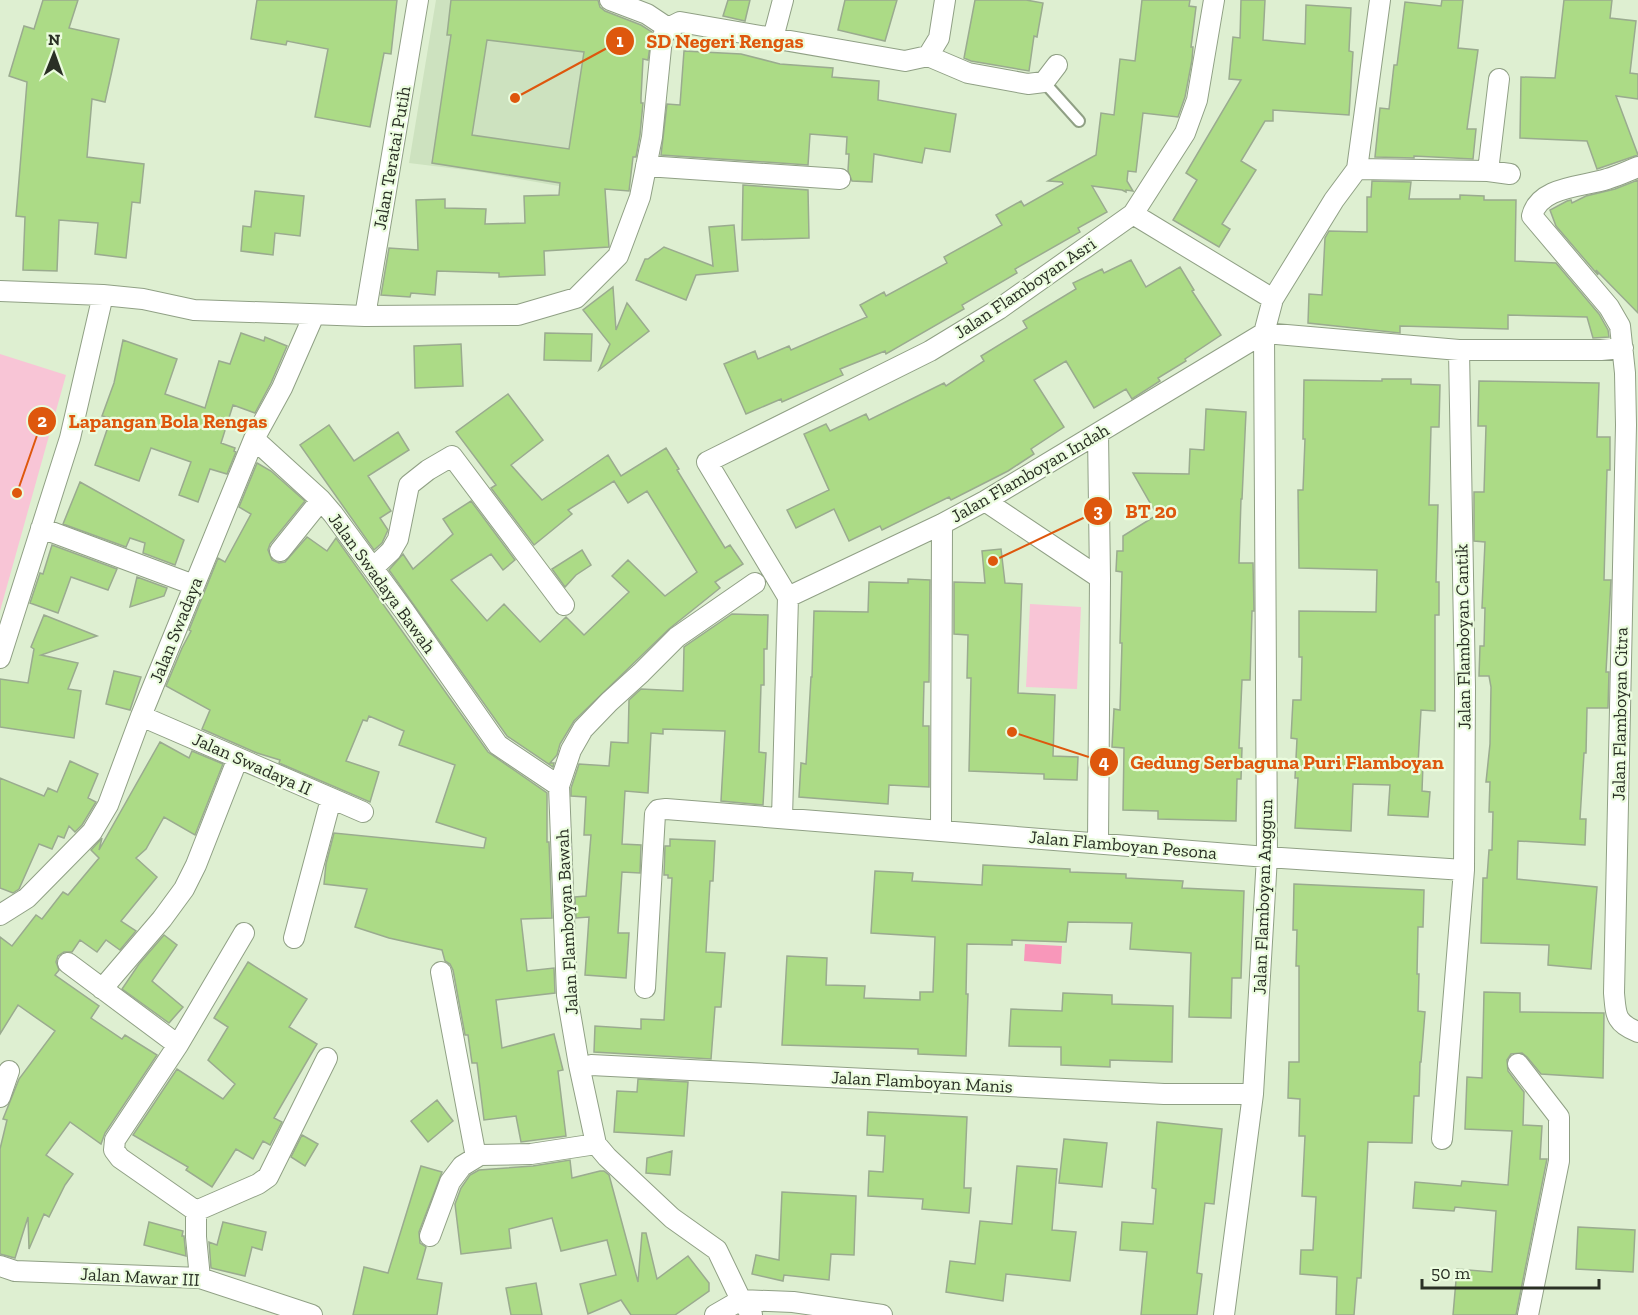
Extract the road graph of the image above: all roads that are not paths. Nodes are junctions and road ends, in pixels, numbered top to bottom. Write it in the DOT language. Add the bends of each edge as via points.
graph roads {
  1 [pos="418,0"];
  2 [pos="610,0"];
  3 [pos="783,0"];
  4 [pos="945,0"];
  5 [pos="1214,0"];
  6 [pos="1380,0"];
  7 [pos="668,28"];
  8 [pos="773,38"];
  9 [pos="928,56"];
  10 [pos="1057,65"];
  11 [pos="1499,79"];
  12 [pos="1044,82"];
  13 [pos="1079,121"];
  14 [pos="645,166"];
  15 [pos="1638,167"];
  16 [pos="1357,169"];
  17 [pos="1488,171"];
  18 [pos="1510,174"];
  19 [pos="840,179"];
  20 [pos="1132,214"];
  21 [pos="0,291"];
  22 [pos="103,295"];
  23 [pos="1273,299"];
  24 [pos="314,315"];
  25 [pos="365,316"];
  26 [pos="1264,333"];
  27 [pos="1623,348"];
  28 [pos="1459,350"];
  29 [pos="1632,425"];
  30 [pos="1098,433"];
  31 [pos="254,439"];
  32 [pos="321,500"];
  33 [pos="985,501"];
  34 [pos="942,525"];
  35 [pos="42,528"];
  36 [pos="280,551"];
  37 [pos="373,568"];
  38 [pos="1100,578"];
  39 [pos="755,583"];
  40 [pos="194,585"];
  41 [pos="788,597"];
  42 [pos="564,605"];
  43 [pos="0,658"];
  44 [pos="141,716"];
  45 [pos="238,758"];
  46 [pos="559,786"];
  47 [pos="331,799"];
  48 [pos="363,813"];
  49 [pos="782,818"];
  50 [pos="941,830"];
  51 [pos="1098,843"];
  52 [pos="1267,857"];
  53 [pos="1464,870"];
  54 [pos="0,915"];
  55 [pos="244,933"];
  56 [pos="294,938"];
  57 [pos="68,963"];
  58 [pos="441,972"];
  59 [pos="645,988"];
  60 [pos="102,989"];
  61 [pos="1638,1032"];
  62 [pos="178,1045"];
  63 [pos="327,1058"];
  64 [pos="1518,1064"];
  65 [pos="591,1065"];
  66 [pos="9,1071"];
  67 [pos="1253,1094"];
  68 [pos="0,1097"];
  69 [pos="1442,1139"];
  70 [pos="596,1144"];
  71 [pos="476,1157"];
  72 [pos="196,1211"];
  73 [pos="430,1236"];
  74 [pos="0,1266"];
  75 [pos="200,1278"];
  76 [pos="747,1308"];
  77 [pos="312,1315"];
  78 [pos="715,1315"];
  79 [pos="882,1315"];
  80 [pos="1224,1315"];
  81 [pos="1528,1315"];
  1 -- 25 [label="street, Jalan Teratai Putih"];
  2 -- 7 [label="street" via="647,14"];
  3 -- 8 [label="street"];
  4 -- 9 [label="street" via="939,38"];
  5 -- 20 [label="street, Jalan Flamboyan Asri" via="1197,100 1185,133"];
  6 -- 16 [label="street"];
  7 -- 8 [label="street" via="680,22"];
  7 -- 14 [label="street" via="662,38"];
  8 -- 9 [label="street" via="905,61"];
  9 -- 12 [label="street" via="968,74 1028,84"];
  10 -- 12 [label="street"];
  11 -- 17 [label="street"];
  12 -- 13 [label="lane"];
  14 -- 19 [label="street"];
  14 -- 25 [label="street" via="640,197 618,256 576,298 518,315"];
  15 -- 27 [label="street, Jalan Flamboyan Citra" via="1606,180 1549,194 1534,206 1532,216 1609,308 1620,326"];
  16 -- 17 [label="street"];
  16 -- 23 [label="street, Jalan Flamboyan Anggun"];
  17 -- 18 [label="street"];
  20 -- 23 [label="street"];
  20 -- 41 [label="street, Jalan Flamboyan Asri" via="999,309 930,351 707,462"];
  21 -- 22 [label="street"];
  22 -- 24 [label="street" via="194,310"];
  22 -- 35 [label="street" via="70,438"];
  23 -- 26 [label="street, Jalan Flamboyan Anggun"];
  24 -- 25 [label="street"];
  24 -- 31 [label="street, Jalan Swadaya"];
  26 -- 28 [label="street"];
  26 -- 30 [label="street, Jalan Flamboyan Indah"];
  26 -- 52 [label="street, Jalan Flamboyan Anggun"];
  27 -- 28 [label="street"];
  27 -- 29 [label="street, Jalan Flamboyan Citra"];
  28 -- 53 [label="street, Jalan Flamboyan Cantik"];
  29 -- 61 [label="street, Jalan Flamboyan Citra" via="1614,993 1618,1019"];
  30 -- 33 [label="street, Jalan Flamboyan Indah"];
  30 -- 38 [label="street"];
  31 -- 32 [label="street, Jalan Swadaya Bawah"];
  31 -- 40 [label="street, Jalan Swadaya"];
  32 -- 36 [label="street, Jalan Swadaya Bawah"];
  32 -- 37 [label="street, Jalan Swadaya Bawah"];
  33 -- 34 [label="street, Jalan Flamboyan Indah"];
  33 -- 38 [label="street"];
  34 -- 41 [label="street, Jalan Flamboyan Indah"];
  34 -- 50 [label="street"];
  35 -- 40 [label="street"];
  35 -- 43 [label="street"];
  37 -- 42 [label="street" via="398,539 409,485 452,456"];
  37 -- 46 [label="street, Jalan Swadaya Bawah" via="498,745"];
  38 -- 51 [label="street"];
  39 -- 46 [label="street, Jalan Flamboyan Bawah" via="676,637 609,702 583,729"];
  40 -- 44 [label="street, Jalan Swadaya"];
  41 -- 49 [label="street"];
  44 -- 45 [label="street, Jalan Swadaya II"];
  44 -- 54 [label="street, Jalan Swadaya" via="108,805 92,832 27,898"];
  45 -- 47 [label="street, Jalan Swadaya II"];
  45 -- 60 [label="street" via="184,889"];
  46 -- 70 [label="street, Jalan Flamboyan Bawah" via="567,994"];
  47 -- 48 [label="street, Jalan Swadaya II"];
  47 -- 56 [label="street"];
  49 -- 50 [label="street, Jalan Flamboyan Pesona"];
  49 -- 59 [label="street, Jalan Flamboyan Pesona" via="658,810"];
  50 -- 51 [label="street, Jalan Flamboyan Pesona"];
  51 -- 52 [label="street, Jalan Flamboyan Pesona"];
  52 -- 53 [label="street, Jalan Flamboyan Pesona"];
  52 -- 67 [label="street, Jalan Flamboyan Anggun"];
  53 -- 69 [label="street, Jalan Flamboyan Cantik"];
  55 -- 62 [label="street"];
  57 -- 60 [label="street"];
  58 -- 71 [label="street"];
  60 -- 62 [label="street"];
  62 -- 72 [label="street" via="115,1140 114,1150"];
  63 -- 72 [label="street" via="268,1177"];
  64 -- 81 [label="street" via="1559,1117 1559,1161"];
  65 -- 67 [label="street, Jalan Flamboyan Manis" via="1164,1094"];
  66 -- 68 [label="street"];
  67 -- 80 [label="street, Jalan Flamboyan Anggun"];
  70 -- 71 [label="street"];
  70 -- 76 [label="street" via="672,1218 717,1250"];
  71 -- 73 [label="street" via="462,1166 450,1182"];
  72 -- 75 [label="street"];
  74 -- 75 [label="street, Jalan Mawar III" via="15,1271"];
  75 -- 77 [label="street, Jalan Mawar III"];
  76 -- 78 [label="street"];
  76 -- 79 [label="street" via="793,1302"];
}
